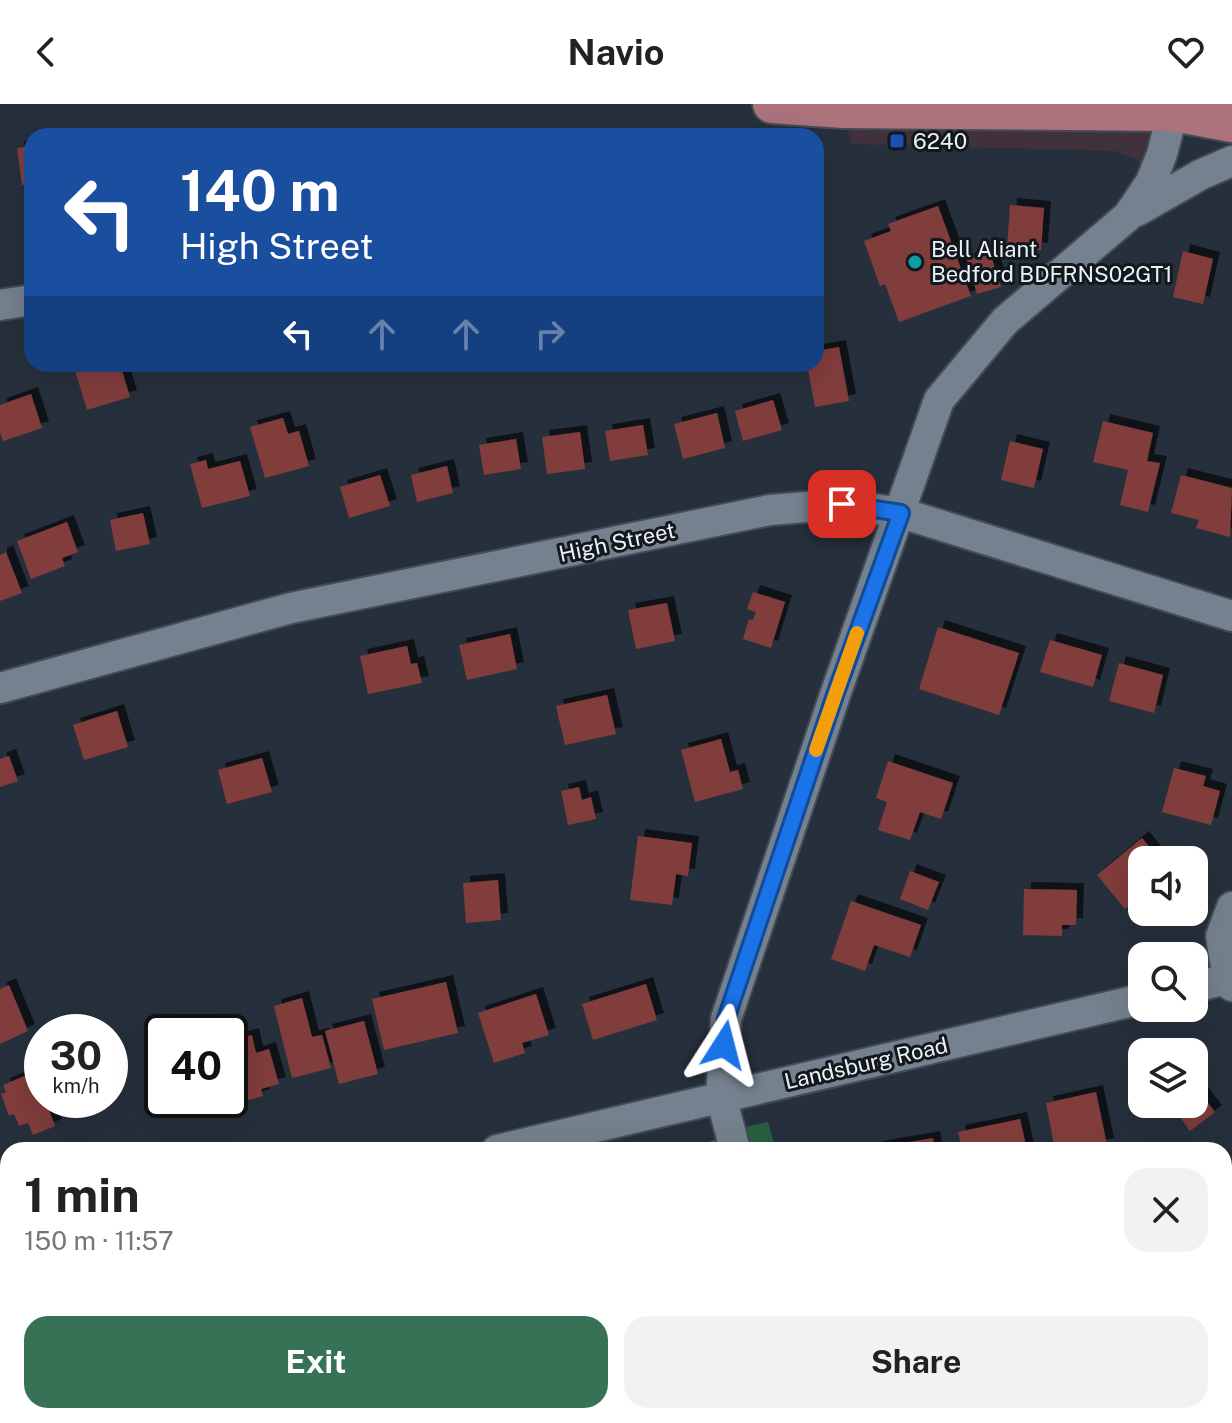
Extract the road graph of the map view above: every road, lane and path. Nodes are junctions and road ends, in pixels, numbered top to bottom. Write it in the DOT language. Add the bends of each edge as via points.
graph roads {
  1 [pos="772,104"];
  2 [pos="842,106"];
  3 [pos="923,107"];
  4 [pos="1174,108"];
  5 [pos="1232,123"];
  6 [pos="1232,161"];
  7 [pos="1128,216"];
  8 [pos="24,301"];
  9 [pos="0,305"];
  10 [pos="901,513"];
  11 [pos="1232,616"];
  12 [pos="0,688"];
  13 [pos="1232,907"];
  14 [pos="1230,982"];
  15 [pos="1208,985"];
  16 [pos="1128,1002"];
  17 [pos="721,1096"];
  18 [pos="530,1142"];
  19 [pos="733,1142"];
  1 -- 2 [label="main road"];
  2 -- 3 [label="main road"];
  3 -- 4 [label="main road"];
  4 -- 5 [label="main road"];
  4 -- 7 [label="street" via="1151,182"];
  6 -- 7 [label="street"];
  7 -- 10 [label="street" via="1005,321 939,400"];
  8 -- 9 [label="street"];
  10 -- 11 [label="street, High Street"];
  10 -- 12 [label="street, High Street" via="842,504 770,510 291,608"];
  10 -- 17 [label="street" via="726,1019"];
  13 -- 14 [label="street" via="1221,936"];
  14 -- 15 [label="street"];
  16 -- 17 [label="street, Landsburg Road"];
  17 -- 18 [label="street, Landsburg Road"];
  17 -- 19 [label="street"];
}
